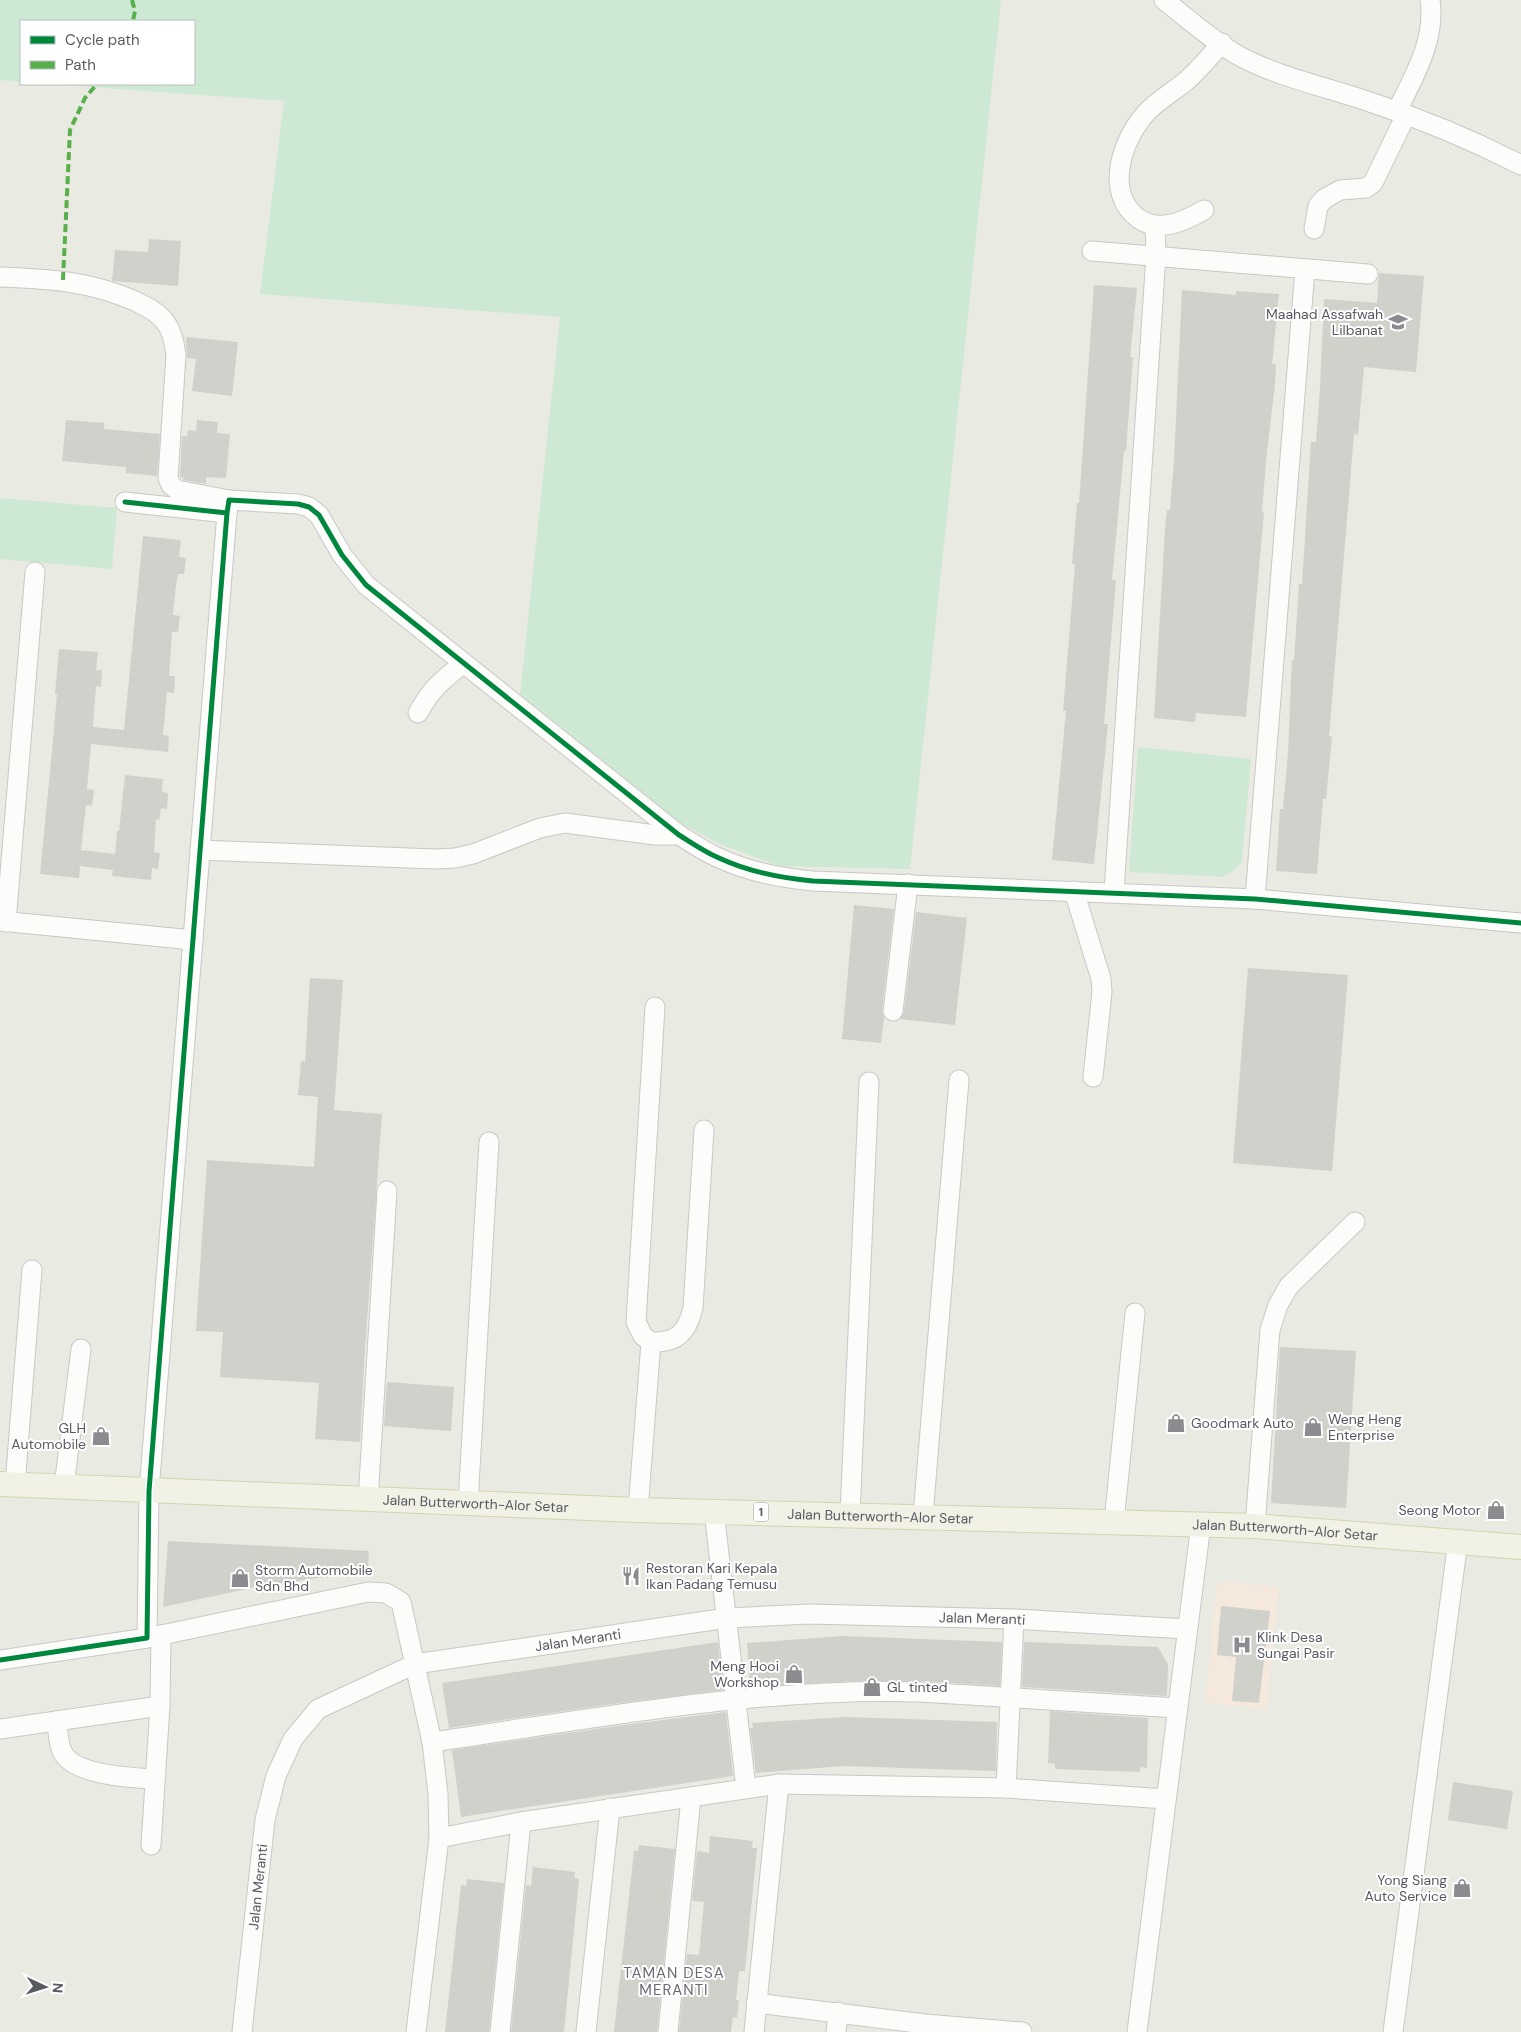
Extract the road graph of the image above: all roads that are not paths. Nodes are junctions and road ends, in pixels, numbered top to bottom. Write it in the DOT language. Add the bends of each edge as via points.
graph roads {
  1 [pos="1164,0"];
  2 [pos="1430,0"];
  3 [pos="1222,43"];
  4 [pos="1402,113"];
  5 [pos="1521,165"];
  6 [pos="1204,210"];
  7 [pos="1156,225"];
  8 [pos="1314,229"];
  9 [pos="1092,252"];
  10 [pos="1156,255"];
  11 [pos="1304,269"];
  12 [pos="1368,274"];
  13 [pos="0,277"];
  14 [pos="125,502"];
  15 [pos="228,506"];
  16 [pos="36,572"];
  17 [pos="464,663"];
  18 [pos="418,713"];
  19 [pos="679,835"];
  20 [pos="200,850"];
  21 [pos="908,884"];
  22 [pos="1074,891"];
  23 [pos="1114,892"];
  24 [pos="1255,899"];
  25 [pos="3,921"];
  26 [pos="1521,923"];
  27 [pos="193,940"];
  28 [pos="655,1007"];
  29 [pos="893,1011"];
  30 [pos="1093,1077"];
  31 [pos="959,1080"];
  32 [pos="869,1082"];
  33 [pos="704,1130"];
  34 [pos="489,1142"];
  35 [pos="387,1191"];
  36 [pos="1355,1222"];
  37 [pos="32,1270"];
  38 [pos="1134,1312"];
  39 [pos="651,1342"];
  40 [pos="80,1349"];
  41 [pos="8,1484"];
  42 [pos="64,1487"];
  43 [pos="149,1491"];
  44 [pos="368,1500"];
  45 [pos="468,1504"];
  46 [pos="638,1510"];
  47 [pos="714,1511"];
  48 [pos="850,1515"];
  49 [pos="923,1516"];
  50 [pos="1114,1522"];
  51 [pos="1201,1524"];
  52 [pos="1255,1526"];
  53 [pos="1458,1541"];
  54 [pos="1521,1547"];
  55 [pos="727,1618"];
  56 [pos="1014,1619"];
  57 [pos="1187,1629"];
  58 [pos="154,1637"];
  59 [pos="0,1660"];
  60 [pos="415,1664"];
  61 [pos="1011,1697"];
  62 [pos="736,1698"];
  63 [pos="160,1706"];
  64 [pos="1177,1708"];
  65 [pos="57,1721"];
  66 [pos="0,1729"];
  67 [pos="432,1742"];
  68 [pos="155,1779"];
  69 [pos="779,1784"];
  70 [pos="746,1788"];
  71 [pos="1006,1788"];
  72 [pos="691,1797"];
  73 [pos="1166,1799"];
  74 [pos="610,1808"];
  75 [pos="521,1822"];
  76 [pos="439,1838"];
  77 [pos="151,1845"];
  78 [pos="756,2002"];
  79 [pos="838,2012"];
  80 [pos="924,2028"];
  81 [pos="242,2032"];
  82 [pos="416,2032"];
  83 [pos="500,2032"];
  84 [pos="586,2032"];
  85 [pos="668,2032"];
  86 [pos="754,2032"];
  87 [pos="836,2032"];
  88 [pos="1022,2032"];
  89 [pos="1137,2032"];
  90 [pos="1393,2032"];
  1 -- 3 [label="street"];
  2 -- 4 [label="street" via="1432,18 1428,38"];
  3 -- 4 [label="street" via="1240,56 1281,73"];
  3 -- 7 [label="street" via="1186,82 1159,100 1144,115 1125,146 1118,181 1122,196 1130,212 1144,222"];
  4 -- 5 [label="street" via="1480,144"];
  4 -- 8 [label="street" via="1373,183 1366,188 1340,190 1324,199 1318,206"];
  6 -- 7 [label="street" via="1186,220"];
  7 -- 10 [label="street"];
  9 -- 10 [label="street"];
  10 -- 11 [label="street"];
  10 -- 23 [label="street"];
  11 -- 12 [label="street"];
  11 -- 24 [label="street"];
  13 -- 15 [label="street" via="63,280 110,291 152,309 165,322 173,337 176,355 168,478 177,490"];
  14 -- 15 [label="street"];
  15 -- 17 [label="street" via="298,504 309,507 319,515 342,555 366,585"];
  15 -- 20 [label="street"];
  16 -- 25 [label="street"];
  17 -- 18 [label="street" via="428,694"];
  17 -- 19 [label="street"];
  19 -- 20 [label="street" via="655,835 565,822 455,858"];
  19 -- 21 [label="street" via="718,858 781,878"];
  20 -- 27 [label="street"];
  21 -- 22 [label="street"];
  21 -- 29 [label="street"];
  22 -- 23 [label="street"];
  22 -- 30 [label="street" via="1102,986"];
  23 -- 24 [label="street"];
  24 -- 26 [label="street"];
  25 -- 27 [label="street"];
  27 -- 43 [label="street"];
  28 -- 39 [label="street" via="636,1322 643,1336"];
  31 -- 49 [label="street"];
  32 -- 48 [label="street"];
  33 -- 39 [label="street" via="693,1308 689,1325 677,1338 664,1343"];
  34 -- 45 [label="street"];
  35 -- 44 [label="street"];
  36 -- 52 [label="street" via="1288,1286 1278,1305 1270,1330"];
  37 -- 41 [label="street"];
  38 -- 50 [label="street"];
  39 -- 46 [label="street"];
  40 -- 42 [label="street"];
  41 -- 42 [label="main road, Jalan Butterworth-Alor Setar / 1"];
  42 -- 43 [label="main road, Jalan Butterworth-Alor Setar / 1"];
  43 -- 44 [label="main road, Jalan Butterworth-Alor Setar / 1"];
  43 -- 58 [label="street"];
  44 -- 45 [label="main road, Jalan Butterworth-Alor Setar / 1"];
  45 -- 46 [label="main road, Jalan Butterworth-Alor Setar / 1"];
  46 -- 47 [label="main road, Jalan Butterworth-Alor Setar / 1"];
  47 -- 48 [label="main road, Jalan Butterworth-Alor Setar / 1"];
  47 -- 55 [label="street"];
  48 -- 49 [label="main road, Jalan Butterworth-Alor Setar / 1"];
  49 -- 50 [label="main road, Jalan Butterworth-Alor Setar / 1"];
  50 -- 51 [label="main road, Jalan Butterworth-Alor Setar / 1"];
  51 -- 52 [label="main road, Jalan Butterworth-Alor Setar / 1"];
  51 -- 57 [label="street"];
  52 -- 53 [label="main road, Jalan Butterworth-Alor Setar / 1"];
  53 -- 54 [label="main road, Jalan Butterworth-Alor Setar / 1"];
  53 -- 90 [label="street"];
  55 -- 56 [label="street, Jalan Meranti" via="809,1614"];
  55 -- 60 [label="street, Jalan Meranti"];
  55 -- 62 [label="street"];
  56 -- 57 [label="street, Jalan Meranti"];
  56 -- 61 [label="street"];
  57 -- 64 [label="street"];
  58 -- 59 [label="street"];
  58 -- 60 [label="street" via="368,1592 386,1593 401,1602"];
  58 -- 63 [label="street"];
  60 -- 67 [label="street"];
  60 -- 81 [label="street, Jalan Meranti" via="318,1709 293,1739 276,1776 265,1820"];
  61 -- 62 [label="street" via="880,1691"];
  61 -- 64 [label="street"];
  61 -- 71 [label="street"];
  62 -- 67 [label="street"];
  62 -- 70 [label="street"];
  63 -- 65 [label="street"];
  63 -- 68 [label="street"];
  64 -- 73 [label="street"];
  65 -- 66 [label="street"];
  65 -- 68 [label="street" via="62,1752 70,1762 105,1773"];
  67 -- 76 [label="street"];
  68 -- 77 [label="street"];
  69 -- 70 [label="street"];
  69 -- 71 [label="street"];
  69 -- 78 [label="street"];
  70 -- 72 [label="street"];
  71 -- 73 [label="street"];
  72 -- 74 [label="street"];
  72 -- 85 [label="street"];
  73 -- 89 [label="street"];
  74 -- 75 [label="street"];
  74 -- 84 [label="street"];
  75 -- 76 [label="street"];
  75 -- 83 [label="street"];
  76 -- 82 [label="street"];
  78 -- 79 [label="street"];
  78 -- 86 [label="street"];
  79 -- 80 [label="street"];
  79 -- 87 [label="street"];
  80 -- 88 [label="street"];
}
